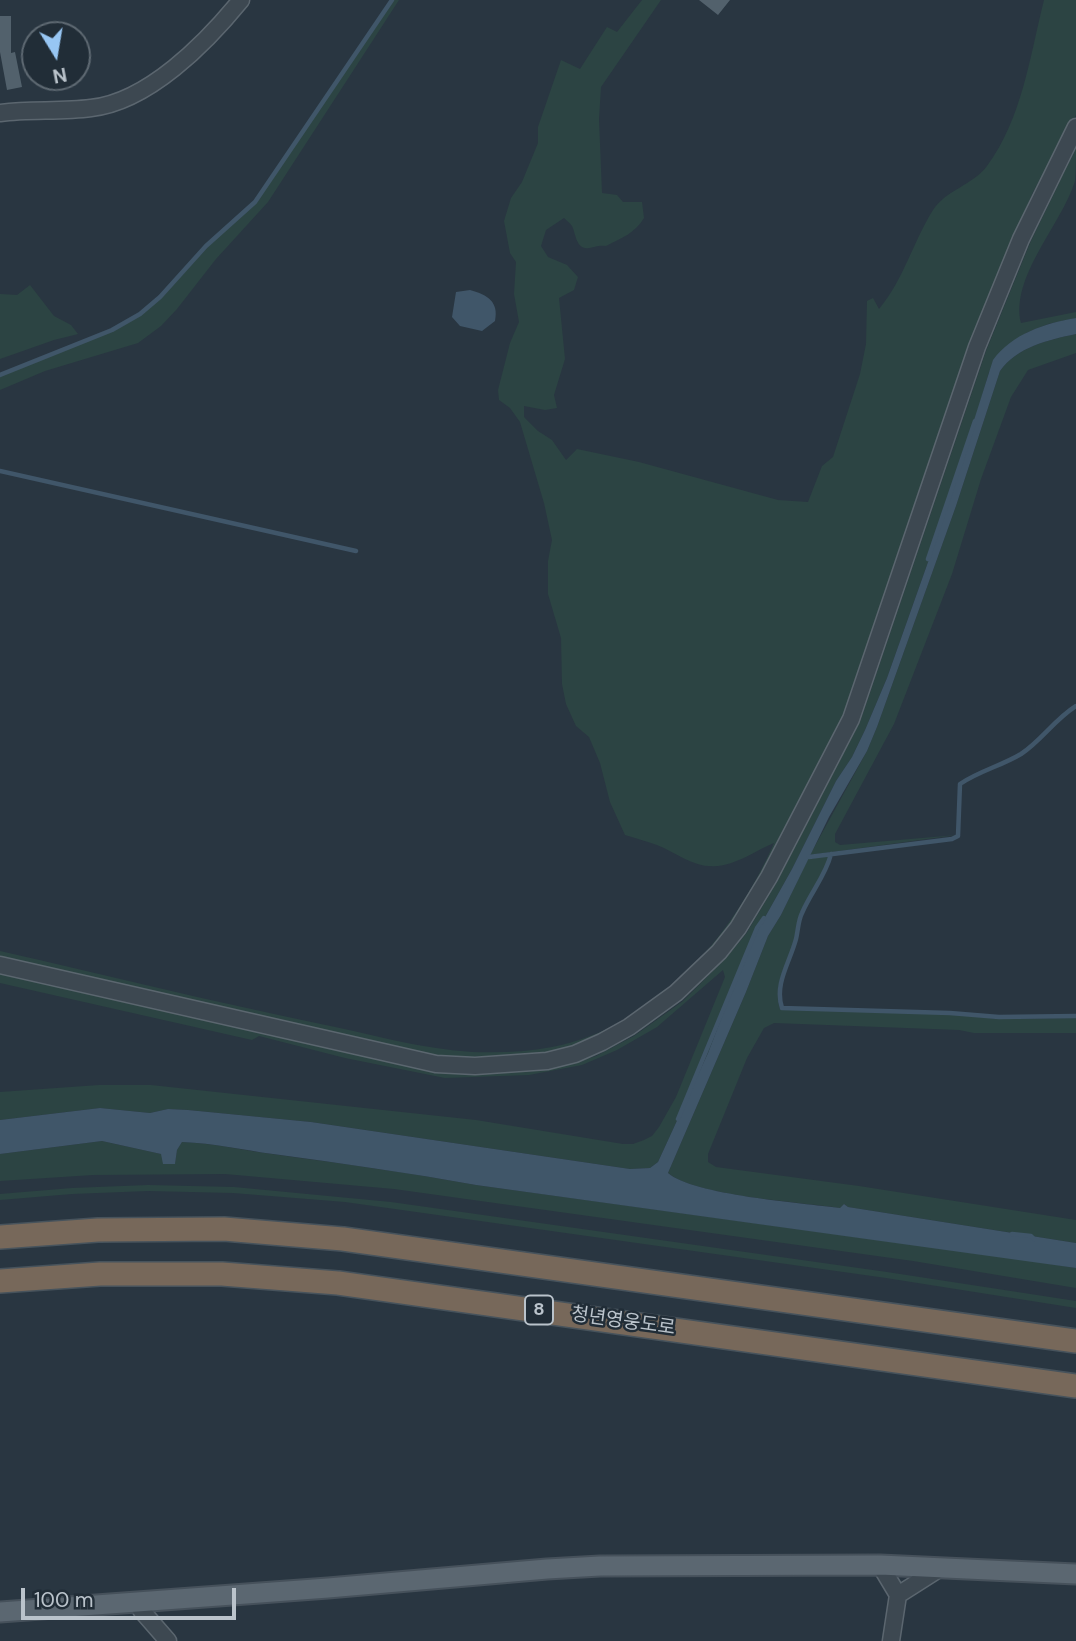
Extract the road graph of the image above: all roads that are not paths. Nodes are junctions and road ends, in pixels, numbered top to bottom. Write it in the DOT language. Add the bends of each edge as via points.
graph roads {
  1 [pos="241,0"];
  2 [pos="0,113"];
  3 [pos="1076,127"];
  4 [pos="0,965"];
  5 [pos="0,1237"];
  6 [pos="0,1281"];
  7 [pos="1076,1342"];
  8 [pos="1076,1386"];
  9 [pos="880,1565"];
  10 [pos="942,1567"];
  11 [pos="1076,1574"];
  12 [pos="898,1595"];
  13 [pos="139,1603"];
  14 [pos="0,1612"];
  15 [pos="168,1641"];
  16 [pos="891,1641"];
  1 -- 2 [label="street" via="197,50 124,100 89,109"];
  3 -- 4 [label="street" via="1021,239 977,347 851,719 753,905 719,952 676,993 629,1027 575,1054 526,1063 436,1064"];
  5 -- 7 [label="highway, 8" via="224,1229 343,1238"];
  6 -- 8 [label="highway, 청년영웅도로 / 8" via="100,1274 222,1274 338,1283"];
  9 -- 10 [label="main road"];
  9 -- 12 [label="street"];
  9 -- 13 [label="main road" via="547,1569"];
  10 -- 11 [label="main road"];
  10 -- 12 [label="street"];
  12 -- 16 [label="street"];
  13 -- 14 [label="main road"];
  13 -- 15 [label="street"];
}
